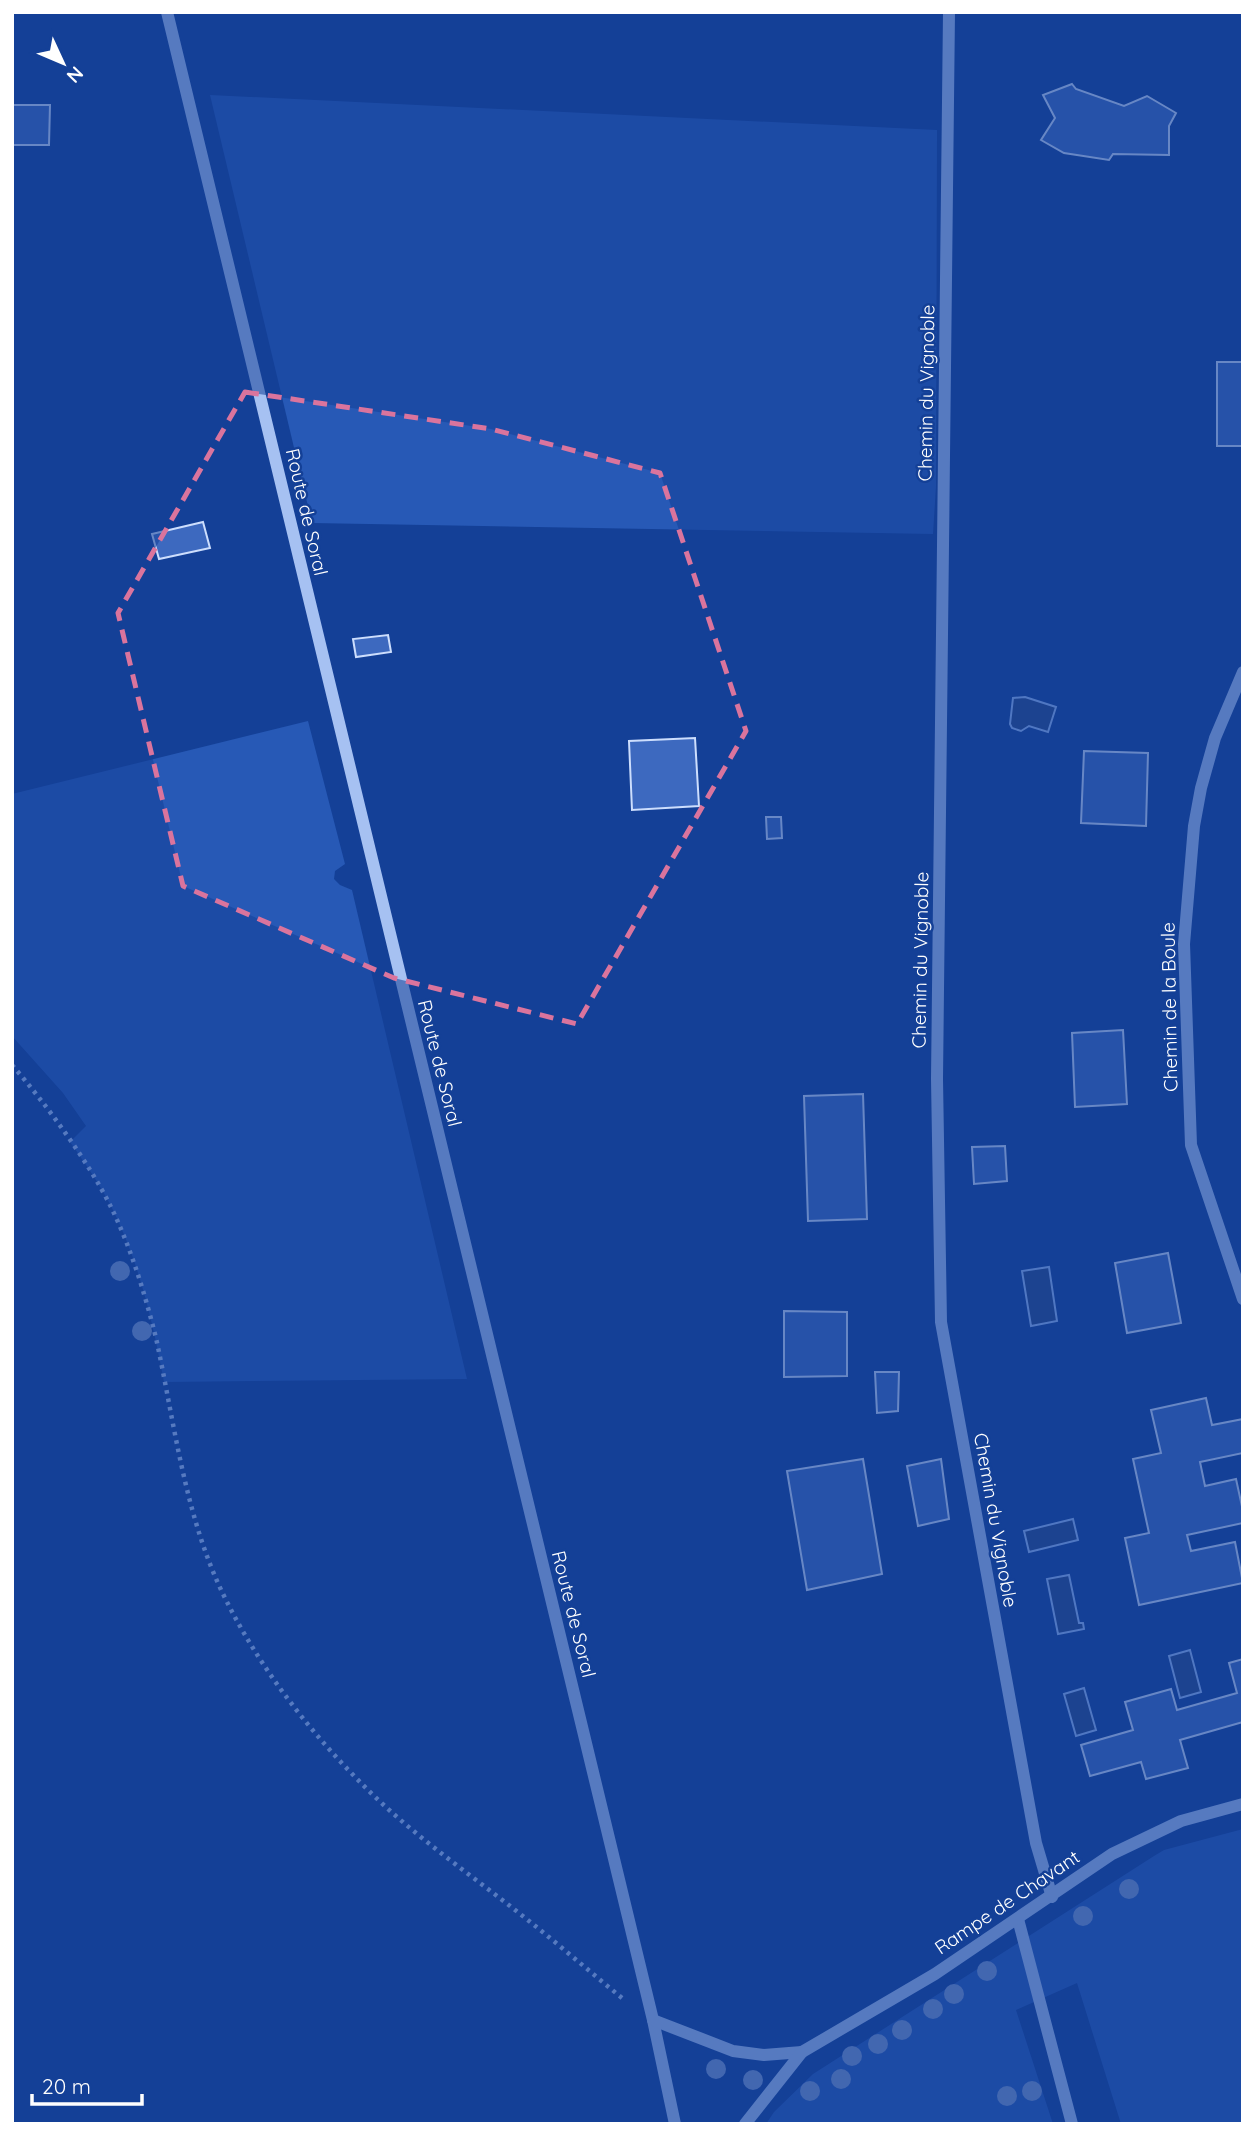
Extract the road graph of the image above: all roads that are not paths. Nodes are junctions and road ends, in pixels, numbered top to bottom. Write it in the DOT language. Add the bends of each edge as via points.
graph roads {
  1 [pos="167,12"];
  2 [pos="949,12"];
  3 [pos="1243,672"];
  4 [pos="1243,1299"];
  5 [pos="1243,1804"];
  6 [pos="1052,1896"];
  7 [pos="1018,1919"];
  8 [pos="653,2020"];
  9 [pos="802,2052"];
  10 [pos="675,2124"];
  11 [pos="745,2124"];
  12 [pos="1072,2124"];
  1 -- 8 [label="street, Route de Soral"];
  2 -- 6 [label="street, Chemin du Vignoble" via="937,1079 941,1322 1036,1843"];
  3 -- 4 [label="street, Chemin de la Boule" via="1215,738 1201,788 1184,944 1191,1145"];
  5 -- 6 [label="street, Rampe de Chavant" via="1181,1821 1145,1837"];
  6 -- 7 [label="street, Rampe de Chavant"];
  7 -- 9 [label="street, Rampe de Chavant"];
  7 -- 12 [label="street"];
  8 -- 9 [label="street, Rampe de Chavant" via="733,2051 764,2055"];
  8 -- 10 [label="street, Route de Soral"];
  9 -- 11 [label="street, Rampe de Chavant"];
}
